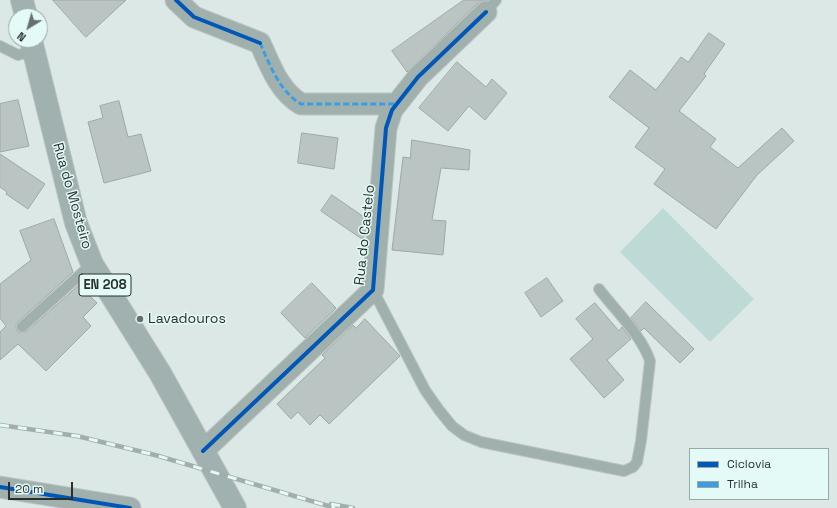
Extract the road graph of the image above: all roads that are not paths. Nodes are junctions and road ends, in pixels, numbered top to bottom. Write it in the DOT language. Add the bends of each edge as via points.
graph roads {
  1 [pos="176,0"];
  2 [pos="491,6"];
  3 [pos="0,46"];
  4 [pos="28,48"];
  5 [pos="33,48"];
  6 [pos="396,104"];
  7 [pos="92,264"];
  8 [pos="599,289"];
  9 [pos="373,290"];
  10 [pos="22,327"];
  11 [pos="203,451"];
  12 [pos="0,487"];
  13 [pos="130,508"];
  14 [pos="236,508"];
  1 -- 6 [label="street" via="194,16 260,43 290,98 301,104"];
  2 -- 6 [label="street, Rua do Castelo" via="418,77"];
  3 -- 4 [label="lane" via="18,55"];
  5 -- 7 [label="main road, Rua do Mosteiro / EN 208" via="76,223"];
  6 -- 9 [label="street, Rua do Castelo" via="386,128"];
  7 -- 10 [label="lane"];
  7 -- 11 [label="main road, Rua do Mosteiro / EN 208" via="160,373"];
  8 -- 9 [label="lane" via="640,341 650,361 641,441 636,462 633,467 624,471 481,442 464,435 452,426 425,390"];
  9 -- 11 [label="street, Rua do Castelo"];
  11 -- 14 [label="main road, Rua do Mosteiro / EN 208"];
  12 -- 13 [label="street"];
}
